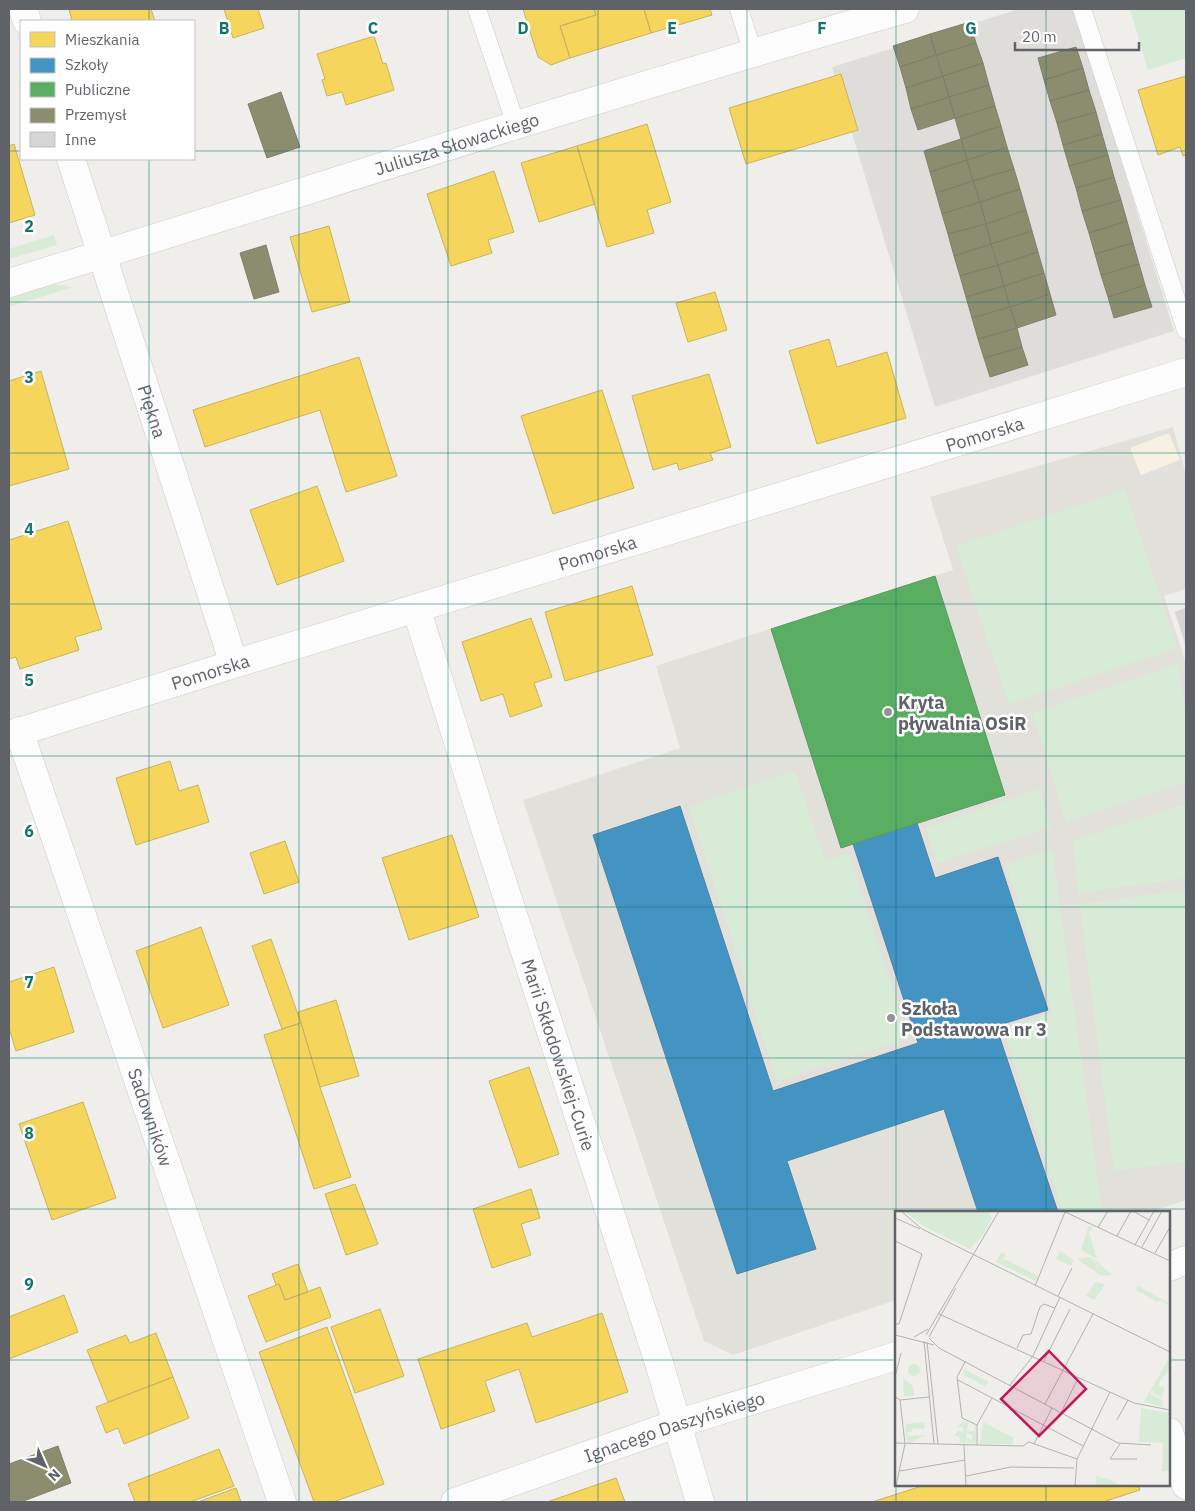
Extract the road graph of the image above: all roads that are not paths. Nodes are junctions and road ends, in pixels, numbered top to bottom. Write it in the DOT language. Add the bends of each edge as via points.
graph roads {
  1 [pos="477,9"];
  2 [pos="739,9"];
  3 [pos="900,9"];
  4 [pos="1082,9"];
  5 [pos="753,52"];
  6 [pos="516,125"];
  7 [pos="71,160"];
  8 [pos="101,255"];
  9 [pos="9,283"];
  10 [pos="1186,330"];
  11 [pos="1186,372"];
  12 [pos="416,608"];
  13 [pos="234,664"];
  14 [pos="14,733"];
  15 [pos="1186,1260"];
  16 [pos="1170,1267"];
  17 [pos="895,1356"];
  18 [pos="676,1424"];
  19 [pos="1170,1435"];
  20 [pos="1186,1485"];
  21 [pos="282,1502"];
  22 [pos="455,1502"];
  23 [pos="700,1502"];
  1 -- 6 [label="lane"];
  2 -- 5 [label="lane"];
  3 -- 5 [label="street, Juliusza Słowackiego"];
  4 -- 10 [label="lane"];
  5 -- 6 [label="street, Juliusza Słowackiego"];
  6 -- 8 [label="street, Juliusza Słowackiego"];
  7 -- 8 [label="street, Piękna"];
  8 -- 9 [label="street, Juliusza Słowackiego"];
  8 -- 13 [label="street, Piękna"];
  11 -- 12 [label="street, Pomorska"];
  12 -- 13 [label="street, Pomorska"];
  12 -- 18 [label="street, Marii Skłodowskiej-Curie"];
  13 -- 14 [label="street, Pomorska"];
  14 -- 21 [label="street, Sadowników"];
  15 -- 16 [label="street"];
  17 -- 18 [label="street, Ignacego Daszyńskiego"];
  18 -- 22 [label="street, Ignacego Daszyńskiego"];
  18 -- 23 [label="street, Marii Skłodowskiej-Curie"];
  19 -- 20 [label="street"];
}
